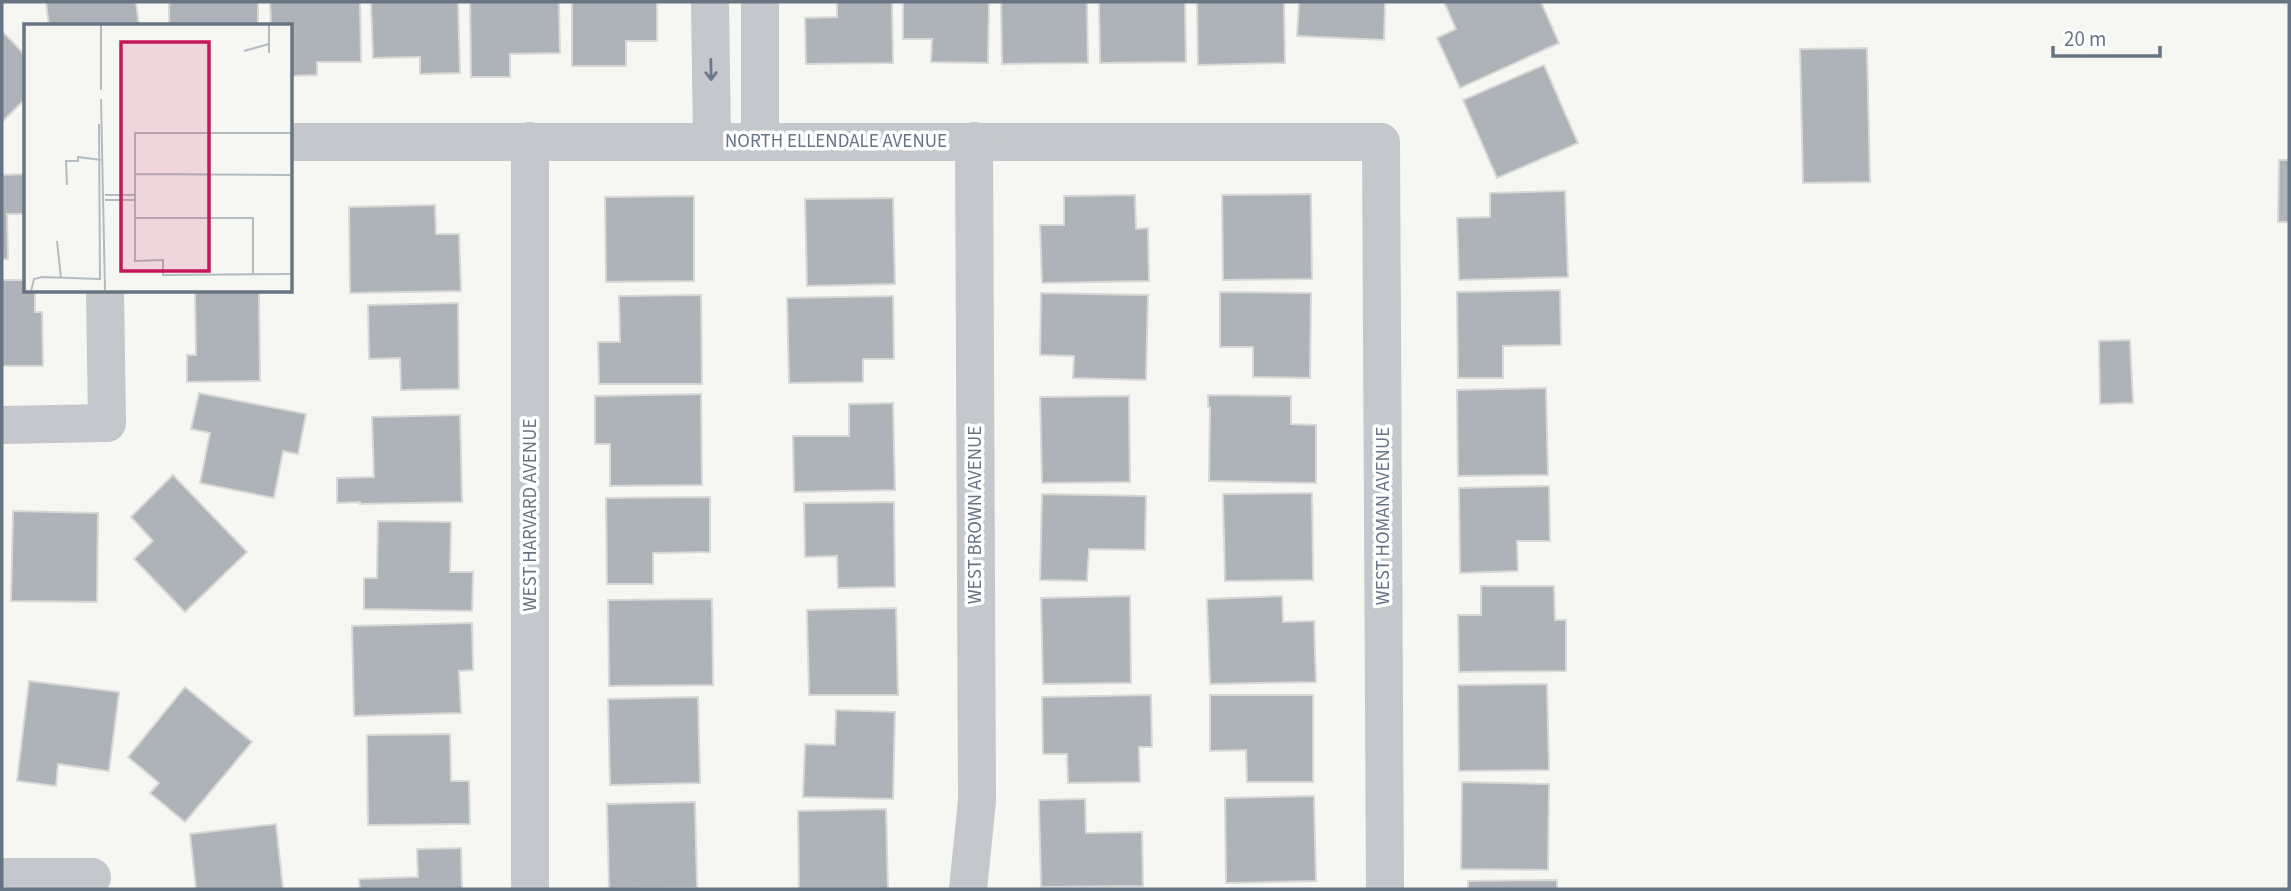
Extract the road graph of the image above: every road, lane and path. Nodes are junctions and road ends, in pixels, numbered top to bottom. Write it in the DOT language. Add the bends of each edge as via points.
graph roads {
  1 [pos="710,2"];
  2 [pos="760,2"];
  3 [pos="530,141"];
  4 [pos="712,141"];
  5 [pos="760,141"];
  6 [pos="974,141"];
  7 [pos="292,142"];
  8 [pos="1381,142"];
  9 [pos="105,292"];
  10 [pos="2,425"];
  11 [pos="2,877"];
  12 [pos="92,877"];
  13 [pos="530,889"];
  14 [pos="968,889"];
  15 [pos="1384,889"];
  1 -- 4 [label="street, one-way"];
  2 -- 5 [label="street"];
  3 -- 4 [label="street, NORTH ELLENDALE AVENUE"];
  3 -- 7 [label="street, NORTH ELLENDALE AVENUE"];
  3 -- 13 [label="street, WEST HARVARD AVENUE"];
  4 -- 5 [label="street, NORTH ELLENDALE AVENUE"];
  5 -- 6 [label="street, NORTH ELLENDALE AVENUE"];
  6 -- 8 [label="street, NORTH ELLENDALE AVENUE"];
  6 -- 14 [label="street, WEST BROWN AVENUE" via="977,801"];
  8 -- 15 [label="street, WEST HOMAN AVENUE"];
  9 -- 10 [label="street" via="107,423"];
  11 -- 12 [label="street"];
}
